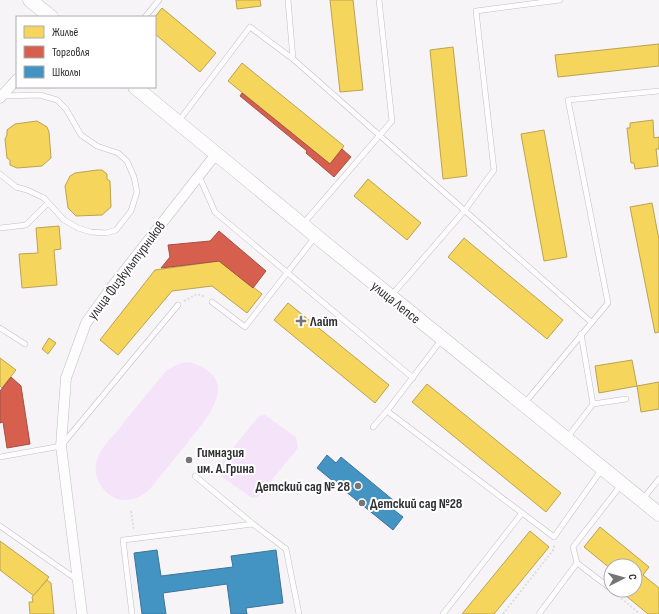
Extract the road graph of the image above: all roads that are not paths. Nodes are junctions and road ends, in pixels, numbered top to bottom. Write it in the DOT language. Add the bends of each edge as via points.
graph roads {
  1 [pos="30,0"];
  2 [pos="159,0"];
  3 [pos="288,0"];
  4 [pos="380,0"];
  5 [pos="560,0"];
  6 [pos="50,16"];
  7 [pos="146,16"];
  8 [pos="293,59"];
  9 [pos="16,80"];
  10 [pos="136,88"];
  11 [pos="659,91"];
  12 [pos="1,97"];
  13 [pos="178,123"];
  14 [pos="379,136"];
  15 [pos="216,154"];
  16 [pos="0,174"];
  17 [pos="199,176"];
  18 [pos="48,203"];
  19 [pos="465,210"];
  20 [pos="302,225"];
  21 [pos="0,228"];
  22 [pos="316,236"];
  23 [pos="289,273"];
  24 [pos="390,297"];
  25 [pos="212,302"];
  26 [pos="178,305"];
  27 [pos="591,322"];
  28 [pos="0,328"];
  29 [pos="581,334"];
  30 [pos="442,339"];
  31 [pos="25,344"];
  32 [pos="413,378"];
  33 [pos="626,399"];
  34 [pos="524,404"];
  35 [pos="594,404"];
  36 [pos="387,411"];
  37 [pos="373,427"];
  38 [pos="566,439"];
  39 [pos="61,446"];
  40 [pos="0,457"];
  41 [pos="603,468"];
  42 [pos="195,476"];
  43 [pos="659,479"];
  44 [pos="622,484"];
  45 [pos="642,500"];
  46 [pos="522,513"];
  47 [pos="659,514"];
  48 [pos="253,524"];
  49 [pos="0,526"];
  50 [pos="577,563"];
  51 [pos="77,580"];
  52 [pos="603,583"];
  53 [pos="82,614"];
  54 [pos="132,614"];
  55 [pos="299,614"];
  56 [pos="443,614"];
  57 [pos="539,614"];
  1 -- 6 [label="main road"];
  2 -- 7 [label="lane"];
  3 -- 8 [label="lane"];
  4 -- 14 [label="lane" via="392,121"];
  5 -- 19 [label="lane" via="476,11 494,170"];
  8 -- 13 [label="lane" via="250,27"];
  8 -- 14 [label="lane"];
  9 -- 12 [label="street"];
  10 -- 13 [label="main road, улица Лепсе"];
  11 -- 27 [label="lane" via="568,100 608,303"];
  12 -- 18 [label="lane" via="40,95 57,100 66,109 81,135 97,146 118,153 126,161 134,177 137,192 131,211 116,230 106,233 78,228 64,220"];
  13 -- 15 [label="main road, улица Лепсе"];
  14 -- 19 [label="lane"];
  14 -- 20 [label="lane"];
  15 -- 17 [label="street, улица Физкультурников"];
  15 -- 20 [label="main road, улица Лепсе"];
  16 -- 18 [label="lane" via="16,187 37,194"];
  17 -- 23 [label="lane" via="215,212"];
  17 -- 39 [label="street, улица Физкультурников" via="110,288 86,323 66,378"];
  18 -- 21 [label="lane" via="26,226"];
  19 -- 24 [label="lane"];
  19 -- 27 [label="lane"];
  20 -- 22 [label="main road, улица Лепсе"];
  22 -- 23 [label="lane"];
  22 -- 24 [label="main road, улица Лепсе"];
  23 -- 25 [label="lane" via="245,328"];
  23 -- 32 [label="lane"];
  24 -- 30 [label="main road, улица Лепсе"];
  26 -- 39 [label="lane"];
  27 -- 29 [label="lane"];
  28 -- 31 [label="lane"];
  29 -- 34 [label="lane"];
  29 -- 35 [label="lane"];
  30 -- 32 [label="lane"];
  30 -- 34 [label="main road, улица Лепсе"];
  32 -- 36 [label="lane"];
  33 -- 35 [label="lane"];
  34 -- 38 [label="main road, улица Лепсе"];
  35 -- 38 [label="lane"];
  36 -- 37 [label="lane"];
  36 -- 46 [label="lane"];
  38 -- 41 [label="main road, улица Лепсе"];
  39 -- 40 [label="lane"];
  39 -- 51 [label="street, улица Физкультурников"];
  41 -- 44 [label="main road, улица Лепсе"];
  41 -- 46 [label="lane" via="554,536"];
  42 -- 48 [label="lane"];
  43 -- 45 [label="lane"];
  44 -- 45 [label="main road, улица Лепсе"];
  44 -- 50 [label="lane" via="572,547"];
  45 -- 47 [label="main road, улица Лепсе"];
  46 -- 56 [label="lane"];
  48 -- 54 [label="lane" via="124,540"];
  48 -- 55 [label="lane" via="286,549"];
  49 -- 51 [label="lane"];
  50 -- 52 [label="lane"];
  50 -- 57 [label="lane"];
  51 -- 53 [label="street, улица Физкультурников"];
}
